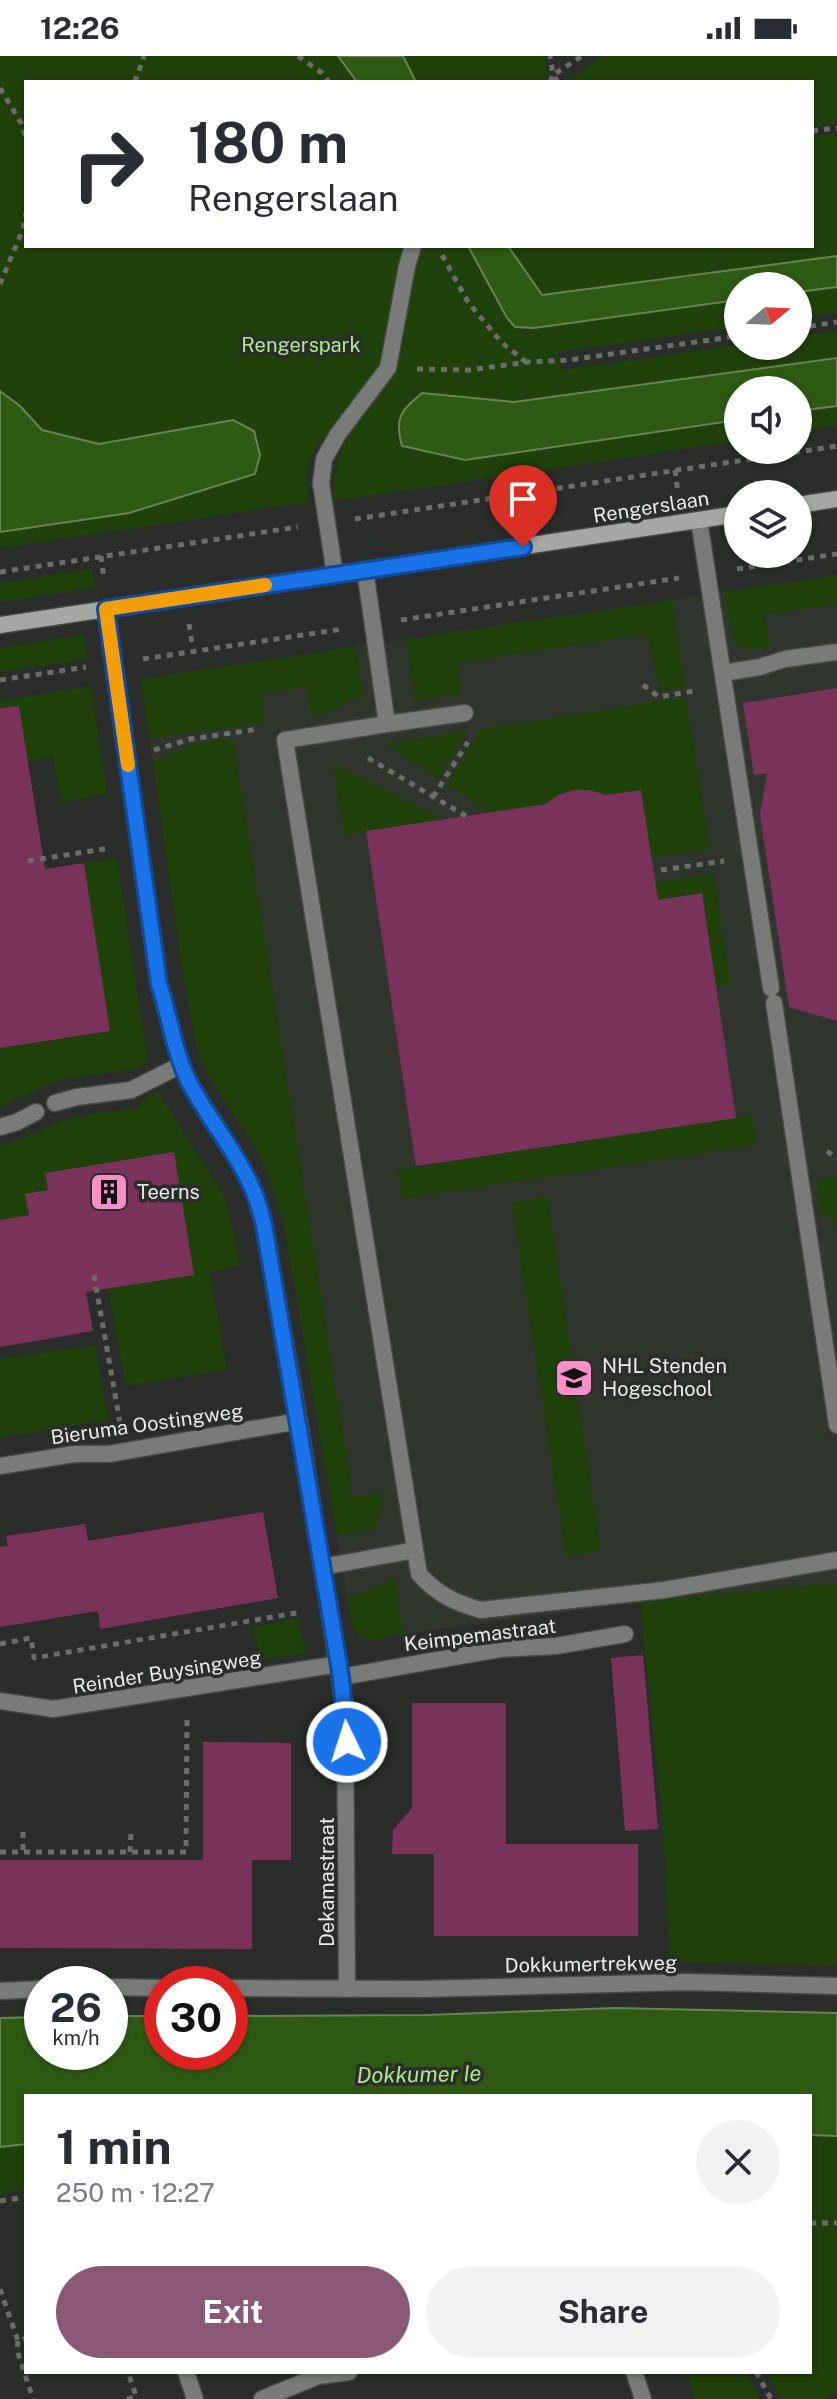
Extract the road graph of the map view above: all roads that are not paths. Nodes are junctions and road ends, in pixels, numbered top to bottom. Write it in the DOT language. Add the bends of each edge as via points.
graph roads {
  1 [pos="412,248"];
  2 [pos="837,499"];
  3 [pos="812,503"];
  4 [pos="724,516"];
  5 [pos="699,520"];
  6 [pos="365,570"];
  7 [pos="335,575"];
  8 [pos="106,609"];
  9 [pos="0,625"];
  10 [pos="837,652"];
  11 [pos="723,673"];
  12 [pos="465,713"];
  13 [pos="387,724"];
  14 [pos="181,1065"];
  15 [pos="55,1103"];
  16 [pos="36,1112"];
  17 [pos="0,1127"];
  18 [pos="299,1421"];
  19 [pos="837,1425"];
  20 [pos="0,1466"];
  21 [pos="415,1550"];
  22 [pos="837,1560"];
  23 [pos="322,1567"];
  24 [pos="625,1634"];
  25 [pos="340,1671"];
  26 [pos="0,1701"];
  27 [pos="837,1986"];
  28 [pos="248,1988"];
  29 [pos="347,1989"];
  30 [pos="24,1990"];
  31 [pos="0,1991"];
  32 [pos="187,2374"];
  33 [pos="334,2374"];
  34 [pos="635,2374"];
  35 [pos="195,2399"];
  36 [pos="262,2399"];
  37 [pos="643,2399"];
  1 -- 7 [label="street" via="388,368 324,459 321,483"];
  2 -- 3 [label="street"];
  4 -- 5 [label="street, Rengerslaan"];
  5 -- 6 [label="street, Rengerslaan"];
  5 -- 11 [label="street"];
  6 -- 7 [label="street, Rengerslaan"];
  6 -- 13 [label="street"];
  7 -- 8 [label="street, Rengerslaan"];
  8 -- 9 [label="street, Rengerslaan"];
  8 -- 14 [label="street, Dekamastraat" via="159,984"];
  10 -- 11 [label="street"];
  11 -- 19 [label="street"];
  12 -- 13 [label="street"];
  13 -- 21 [label="street" via="285,740"];
  14 -- 15 [label="street" via="131,1090"];
  14 -- 18 [label="street, Dekamastraat" via="254,1192"];
  16 -- 17 [label="street"];
  18 -- 20 [label="street, Bieruma Oostingweg" via="109,1454"];
  18 -- 23 [label="street, Dekamastraat"];
  21 -- 22 [label="street" via="419,1574 434,1591 481,1610 664,1590"];
  21 -- 23 [label="street"];
  23 -- 25 [label="street, Dekamastraat"];
  24 -- 25 [label="street, Keimpemastraat"];
  25 -- 26 [label="street, Reinder Buysingweg" via="187,1687 53,1709"];
  25 -- 29 [label="street, Dekamastraat" via="347,1742"];
  27 -- 29 [label="street, Dokkumertrekweg" via="687,1982"];
  28 -- 29 [label="street, Dokkumertrekweg"];
  30 -- 31 [label="street"];
  32 -- 35 [label="street"];
  33 -- 36 [label="street"];
  34 -- 37 [label="street"];
}
